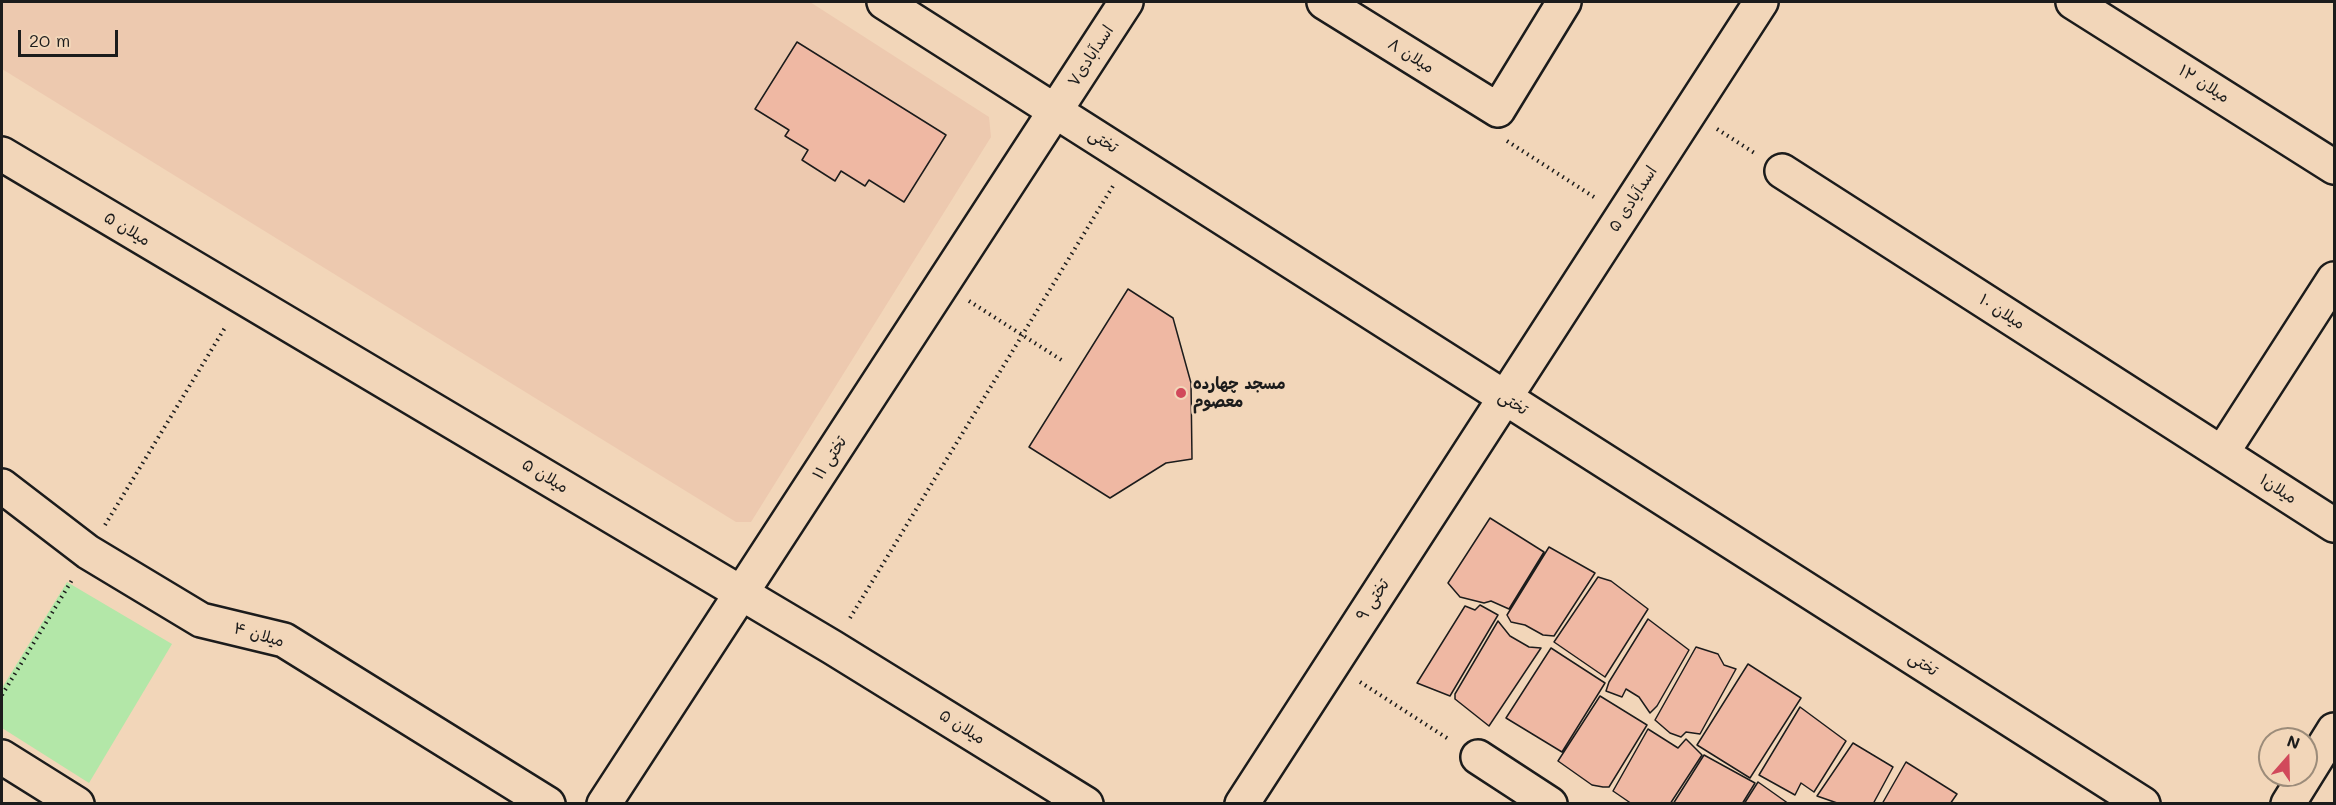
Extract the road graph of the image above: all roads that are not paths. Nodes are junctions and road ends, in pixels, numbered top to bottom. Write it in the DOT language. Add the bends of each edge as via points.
graph roads {
  1 [pos="884,2"];
  2 [pos="1126,2"];
  3 [pos="1324,2"];
  4 [pos="1564,2"];
  5 [pos="1761,2"];
  6 [pos="2073,2"];
  7 [pos="1056,111"];
  8 [pos="2,154"];
  9 [pos="2334,167"];
  10 [pos="1782,171"];
  11 [pos="2334,279"];
  12 [pos="1505,397"];
  13 [pos="2222,453"];
  14 [pos="2,486"];
  15 [pos="2334,525"];
  16 [pos="742,593"];
  17 [pos="2334,730"];
  18 [pos="2318,756"];
  19 [pos="2,757"];
  20 [pos="1478,757"];
  21 [pos="2299,787"];
  22 [pos="77,804"];
  23 [pos="548,804"];
  24 [pos="604,804"];
  25 [pos="1086,804"];
  26 [pos="1242,804"];
  27 [pos="1550,804"];
  28 [pos="2143,804"];
  29 [pos="2288,804"];
  1 -- 7 [label="street, تختی"];
  2 -- 7 [label="street, اسدآبادی۷"];
  3 -- 4 [label="street, میلان ۸" via="1498,110"];
  5 -- 12 [label="street, اسدآیادی ۵"];
  6 -- 9 [label="street, میلان ۱۲"];
  7 -- 12 [label="street, تختی"];
  7 -- 16 [label="street, تختی ۱۱"];
  8 -- 16 [label="street, میلان ۵"];
  10 -- 13 [label="street, میلان ۱۰"];
  11 -- 13 [label="street"];
  12 -- 26 [label="street, تختی ۹"];
  12 -- 28 [label="street, تختی"];
  13 -- 15 [label="street, میلان۱"];
  14 -- 23 [label="street, میلان ۴" via="88,552 201,620 284,640"];
  16 -- 24 [label="street, تختی ۱۱"];
  16 -- 25 [label="street, میلان ۵"];
  17 -- 18 [label="street"];
  19 -- 22 [label="street"];
  20 -- 27 [label="street"];
  21 -- 29 [label="street"];
}
